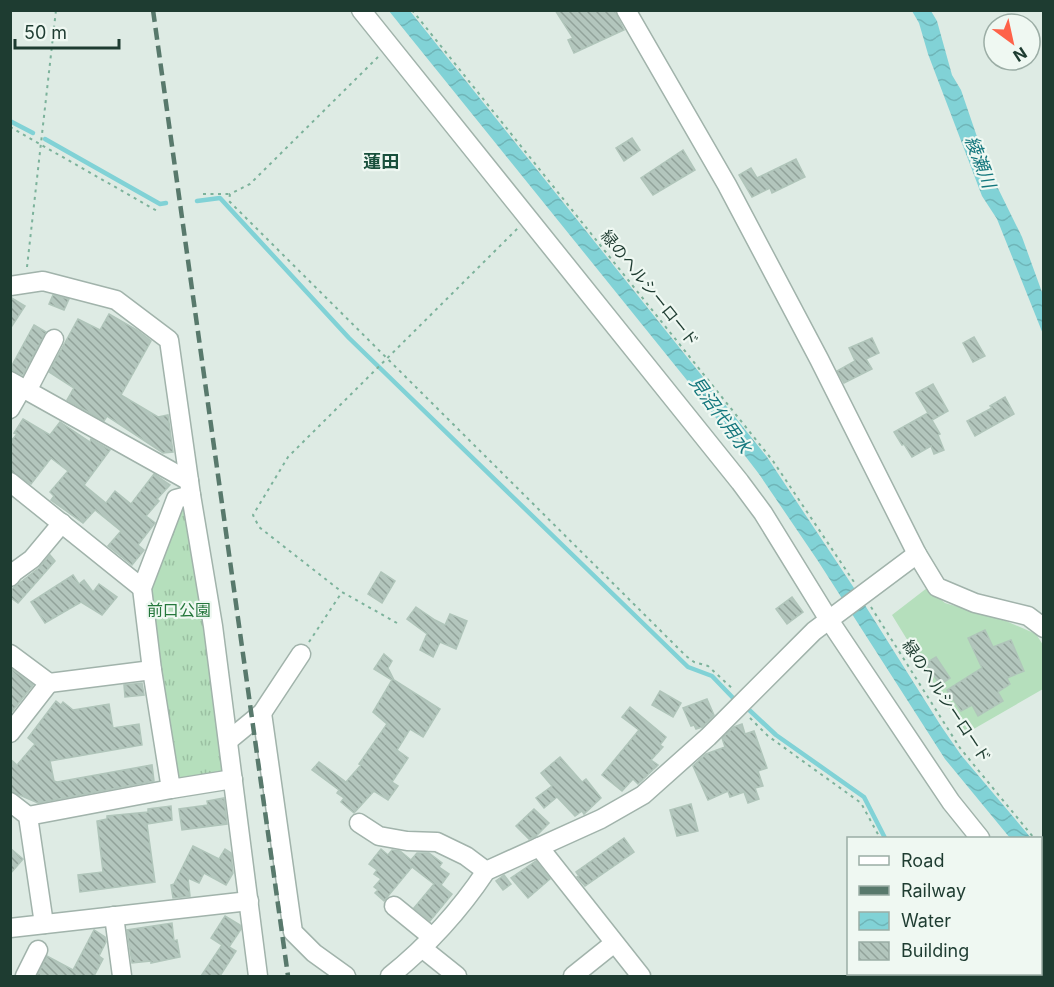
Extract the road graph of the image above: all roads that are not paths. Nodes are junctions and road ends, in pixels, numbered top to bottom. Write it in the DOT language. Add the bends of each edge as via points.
graph roads {
  1 [pos="361,10"];
  2 [pos="626,10"];
  3 [pos="18,285"];
  4 [pos="54,339"];
  5 [pos="20,387"];
  6 [pos="10,409"];
  7 [pos="10,482"];
  8 [pos="190,488"];
  9 [pos="62,523"];
  10 [pos="917,554"];
  11 [pos="10,577"];
  12 [pos="142,588"];
  13 [pos="836,615"];
  14 [pos="1044,628"];
  15 [pos="10,654"];
  16 [pos="301,654"];
  17 [pos="152,670"];
  18 [pos="49,683"];
  19 [pos="262,713"];
  20 [pos="13,723"];
  21 [pos="229,740"];
  22 [pos="233,779"];
  23 [pos="171,789"];
  24 [pos="10,802"];
  25 [pos="28,816"];
  26 [pos="359,824"];
  27 [pos="979,837"];
  28 [pos="539,847"];
  29 [pos="486,871"];
  30 [pos="249,901"];
  31 [pos="394,906"];
  32 [pos="114,916"];
  33 [pos="44,924"];
  34 [pos="10,928"];
  35 [pos="427,942"];
  36 [pos="613,944"];
  37 [pos="38,950"];
  38 [pos="26,976"];
  39 [pos="123,976"];
  40 [pos="258,976"];
  41 [pos="346,976"];
  42 [pos="390,976"];
  43 [pos="457,976"];
  44 [pos="573,976"];
  45 [pos="640,976"];
  1 -- 13 [label="street" via="740,482"];
  2 -- 10 [label="street" via="727,185"];
  3 -- 8 [label="street" via="43,281 116,300 169,340"];
  4 -- 5 [label="street"];
  5 -- 6 [label="street"];
  5 -- 8 [label="street"];
  7 -- 9 [label="street"];
  8 -- 12 [label="street" via="176,499"];
  8 -- 21 [label="street"];
  9 -- 11 [label="street" via="32,559"];
  9 -- 12 [label="street"];
  10 -- 13 [label="street"];
  10 -- 14 [label="street" via="937,586 975,603 1028,616"];
  12 -- 17 [label="street"];
  13 -- 27 [label="street" via="951,802"];
  13 -- 28 [label="street" via="814,631 643,795"];
  15 -- 18 [label="street"];
  16 -- 19 [label="street"];
  17 -- 18 [label="street"];
  17 -- 23 [label="street"];
  18 -- 20 [label="street"];
  19 -- 21 [label="street"];
  19 -- 41 [label="street" via="293,932"];
  21 -- 22 [label="street"];
  22 -- 23 [label="street"];
  22 -- 30 [label="street"];
  23 -- 25 [label="street"];
  24 -- 25 [label="street"];
  25 -- 33 [label="street"];
  26 -- 29 [label="street" via="379,836 437,842"];
  28 -- 29 [label="street"];
  28 -- 36 [label="street"];
  29 -- 35 [label="street"];
  30 -- 32 [label="street"];
  30 -- 40 [label="street"];
  31 -- 35 [label="street"];
  32 -- 33 [label="street"];
  32 -- 39 [label="street"];
  33 -- 34 [label="street"];
  35 -- 42 [label="street"];
  35 -- 43 [label="street"];
  36 -- 44 [label="street"];
  36 -- 45 [label="street"];
  37 -- 38 [label="street"];
}
